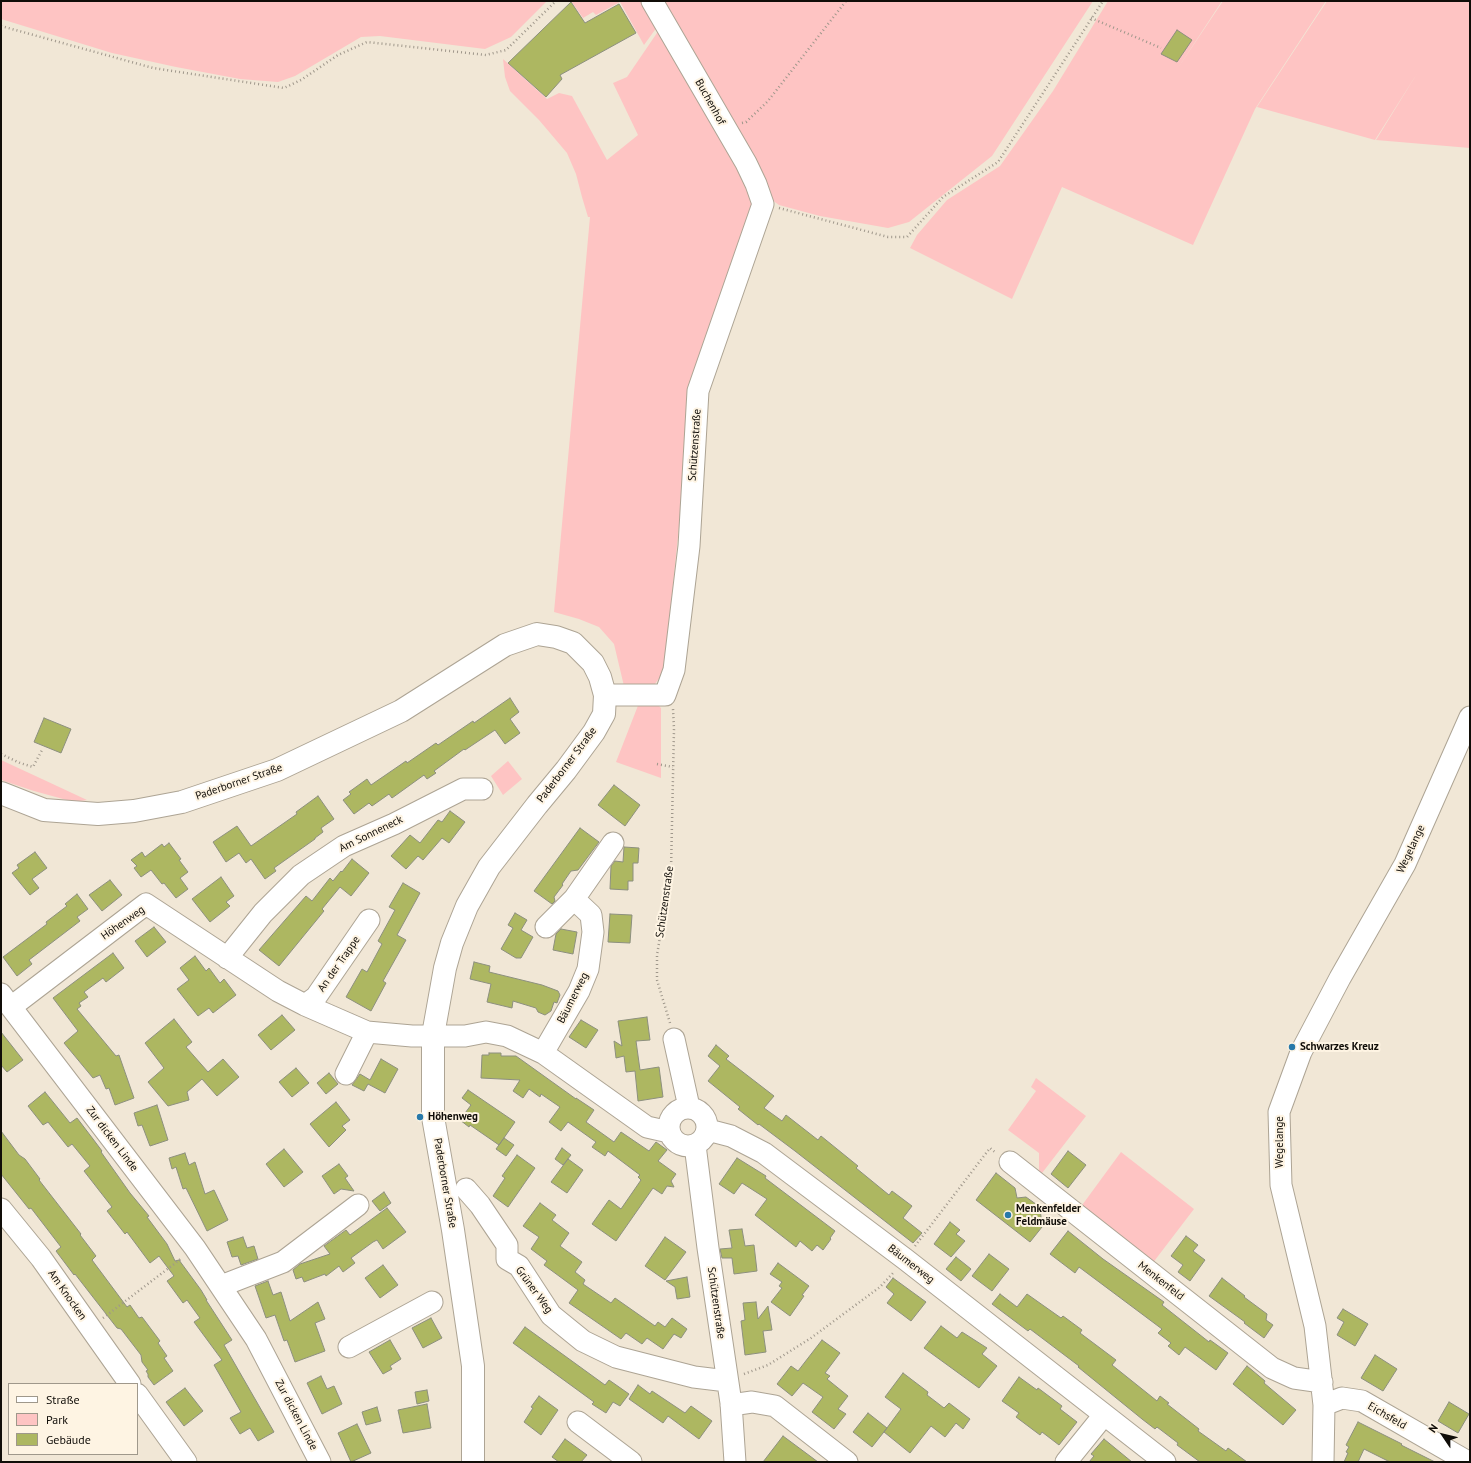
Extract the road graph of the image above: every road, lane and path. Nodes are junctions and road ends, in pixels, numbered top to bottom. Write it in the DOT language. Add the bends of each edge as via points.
graph roads {
  1 [pos="556,1"];
  2 [pos="652,1"];
  3 [pos="846,1"];
  4 [pos="1103,1"];
  5 [pos="1091,18"];
  6 [pos="1,26"];
  7 [pos="1161,48"];
  8 [pos="725,129"];
  9 [pos="763,204"];
  10 [pos="605,695"];
  11 [pos="665,695"];
  12 [pos="1470,717"];
  13 [pos="42,750"];
  14 [pos="1,754"];
  15 [pos="657,764"];
  16 [pos="673,767"];
  17 [pos="482,789"];
  18 [pos="1,793"];
  19 [pos="612,843"];
  20 [pos="574,899"];
  21 [pos="369,920"];
  22 [pos="546,927"];
  23 [pos="227,958"];
  24 [pos="6,1001"];
  25 [pos="306,1005"];
  26 [pos="368,1032"];
  27 [pos="433,1035"];
  28 [pos="674,1039"];
  29 [pos="543,1053"];
  30 [pos="346,1074"];
  31 [pos="689,1107"];
  32 [pos="669,1132"];
  33 [pos="701,1137"];
  34 [pos="1010,1162"];
  35 [pos="466,1189"];
  36 [pos="358,1205"];
  37 [pos="1,1209"];
  38 [pos="185,1255"];
  39 [pos="905,1260"];
  40 [pos="221,1286"];
  41 [pos="432,1302"];
  42 [pos="89,1328"];
  43 [pos="349,1347"];
  44 [pos="728,1381"];
  45 [pos="1322,1382"];
  46 [pos="129,1383"];
  47 [pos="138,1395"];
  48 [pos="731,1405"];
  49 [pos="1324,1405"];
  50 [pos="1104,1415"];
  51 [pos="578,1422"];
  52 [pos="186,1462"];
  53 [pos="320,1462"];
  54 [pos="473,1462"];
  55 [pos="631,1462"];
  56 [pos="735,1462"];
  57 [pos="847,1462"];
  58 [pos="1066,1462"];
  59 [pos="1165,1462"];
  60 [pos="1323,1462"];
  61 [pos="1468,1462"];
  1 -- 6 [label="path" via="506,50 486,55 367,42 338,55 301,80 284,88 152,68"];
  2 -- 8 [label="street, Buchenhof"];
  3 -- 8 [label="path" via="768,101 746,122"];
  4 -- 5 [label="path"];
  5 -- 7 [label="path"];
  5 -- 9 [label="path" via="998,162 943,197 908,237 888,237"];
  8 -- 9 [label="street, Buchenhof" via="746,163"];
  9 -- 11 [label="street, Schützenstraße" via="698,391 689,546 674,670"];
  10 -- 11 [label="street"];
  10 -- 18 [label="main road, Paderborner Straße" via="594,663 573,642 537,634 505,645 401,711 284,767 182,802 134,811 98,814 44,810"];
  10 -- 27 [label="main road, Paderborner Straße" via="604,714 594,732 489,867 467,906 452,942 445,968"];
  11 -- 16 [label="path, Schützenstraße" via="672,705"];
  12 -- 45 [label="street, Wegelange" via="1405,864 1301,1052 1280,1112 1281,1185 1314,1318"];
  13 -- 14 [label="path" via="33,767"];
  15 -- 16 [label="path"];
  16 -- 28 [label="path, Schützenstraße" via="671,871 657,955 657,980"];
  17 -- 23 [label="street, Am Sonneneck" via="463,789 344,846 301,875 263,913"];
  19 -- 20 [label="street"];
  20 -- 22 [label="street"];
  20 -- 29 [label="street, Bäumerweg" via="591,915 593,932 588,969 579,991"];
  21 -- 25 [label="street, An der Trappe" via="316,997"];
  23 -- 24 [label="street, Höhenweg" via="146,904"];
  23 -- 25 [label="street, Höhenweg" via="278,991"];
  24 -- 40 [label="street, Zur dicken Linde"];
  25 -- 26 [label="street, Höhenweg"];
  26 -- 27 [label="street, Höhenweg"];
  26 -- 30 [label="street"];
  27 -- 29 [label="street" via="465,1036 486,1032 507,1036"];
  27 -- 54 [label="main road, Paderborner Straße" via="433,1117 473,1366"];
  28 -- 31 [label="street"];
  29 -- 32 [label="street" via="647,1127"];
  31 -- 32 [label="street" via="675,1112 669,1121"];
  31 -- 33 [label="street, Schützenstraße" via="698,1110 708,1123"];
  32 -- 33 [label="street" via="676,1142 688,1146"];
  33 -- 39 [label="street, Bäumerweg" via="731,1136 764,1153"];
  33 -- 44 [label="street, Schützenstraße" via="711,1276"];
  34 -- 39 [label="path" via="990,1148"];
  34 -- 45 [label="street, Menkenfeld" via="1272,1368 1294,1378"];
  35 -- 44 [label="street, Grüner Weg" via="507,1245 507,1259 519,1266 551,1315 583,1341 616,1357 694,1377"];
  36 -- 40 [label="street" via="282,1262"];
  37 -- 42 [label="street, Am Knocken" via="40,1258"];
  38 -- 42 [label="path"];
  39 -- 44 [label="path" via="880,1287 811,1338 768,1365"];
  39 -- 50 [label="street, Bäumerweg"];
  40 -- 53 [label="street, Zur dicken Linde" via="256,1339"];
  41 -- 43 [label="street"];
  42 -- 46 [label="street, Am Knocken"];
  44 -- 48 [label="street, Schützenstraße"];
  45 -- 49 [label="street, Wegelange"];
  47 -- 52 [label="street"];
  48 -- 56 [label="street, Schützenstraße"];
  48 -- 57 [label="street" via="752,1402 775,1406"];
  49 -- 60 [label="street, Wegelange"];
  49 -- 61 [label="street, Eichsfeld" via="1342,1398 1362,1401"];
  50 -- 58 [label="street"];
  50 -- 59 [label="street, Bäumerweg"];
  51 -- 55 [label="street"];
}
